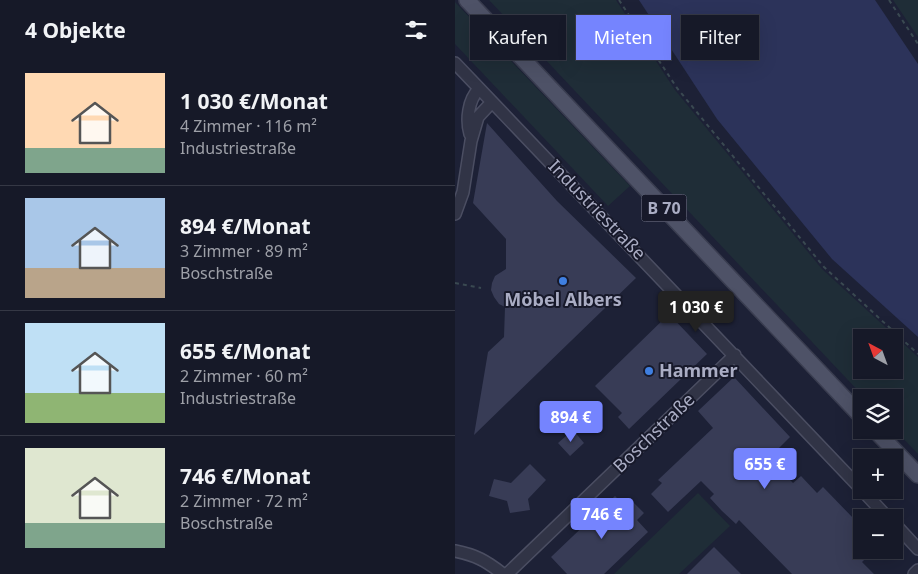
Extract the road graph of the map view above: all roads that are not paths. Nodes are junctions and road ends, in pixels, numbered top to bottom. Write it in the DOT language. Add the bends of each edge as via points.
graph roads {
  1 [pos="467,0"];
  2 [pos="455,63"];
  3 [pos="479,89"];
  4 [pos="492,102"];
  5 [pos="471,141"];
  6 [pos="455,214"];
  7 [pos="735,355"];
  8 [pos="853,408"];
  9 [pos="884,439"];
  10 [pos="918,475"];
  11 [pos="853,480"];
  12 [pos="870,499"];
  13 [pos="880,509"];
  14 [pos="903,533"];
  15 [pos="918,549"];
  16 [pos="455,551"];
  17 [pos="918,570"];
  18 [pos="503,574"];
  19 [pos="507,574"];
  20 [pos="914,574"];
  1 -- 8 [label="main road, B 70"];
  2 -- 3 [label="street, Industriestraße"];
  3 -- 4 [label="street, Industriestraße"];
  3 -- 5 [label="street" via="470,103 468,128"];
  4 -- 5 [label="street" via="478,117"];
  4 -- 7 [label="street, Industriestraße"];
  5 -- 6 [label="street" via="463,192"];
  7 -- 11 [label="street, Industriestraße"];
  7 -- 19 [label="street, Boschstraße"];
  9 -- 10 [label="main road"];
  12 -- 13 [label="street, Industriestraße"];
  14 -- 15 [label="street"];
  16 -- 18 [label="street" via="486,560"];
  17 -- 20 [label="street"];
}
